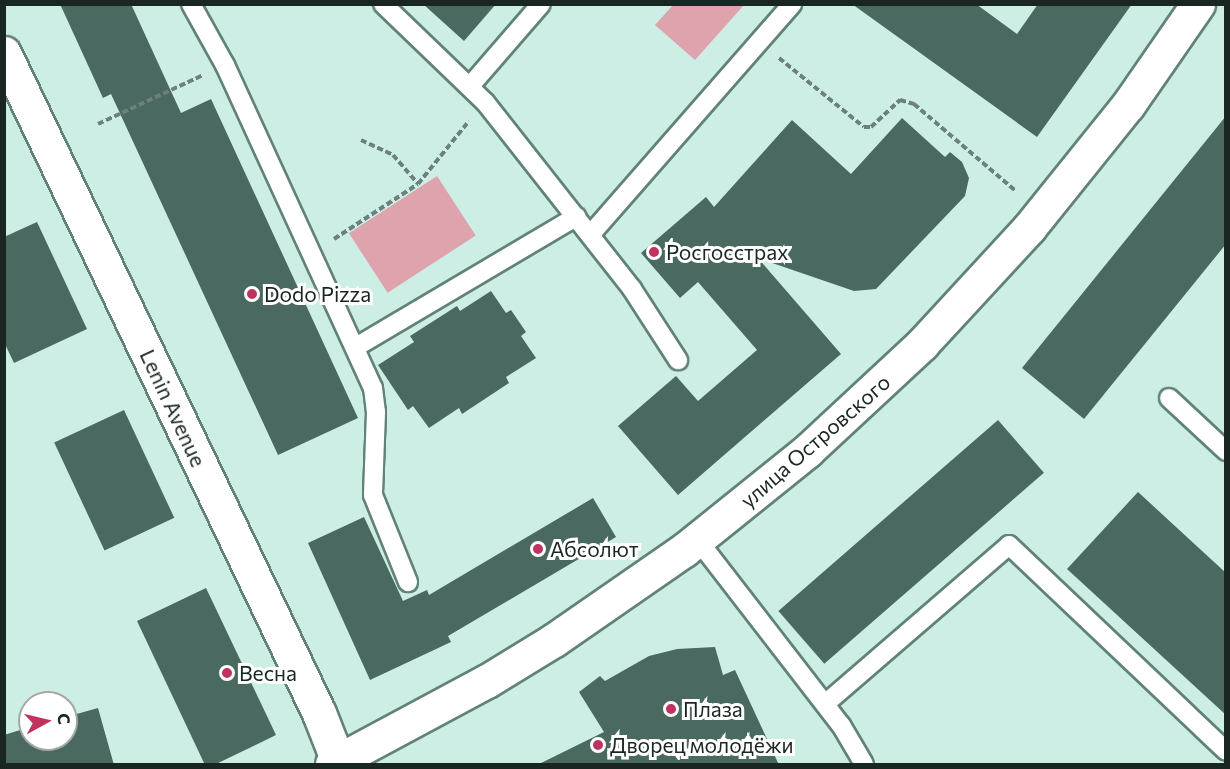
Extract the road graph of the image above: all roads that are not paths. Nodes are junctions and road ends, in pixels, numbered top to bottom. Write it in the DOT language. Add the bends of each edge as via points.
graph roads {
  1 [pos="191,4"];
  2 [pos="383,4"];
  3 [pos="542,4"];
  4 [pos="792,4"];
  5 [pos="1198,4"];
  6 [pos="4,53"];
  7 [pos="470,86"];
  8 [pos="576,217"];
  9 [pos="590,235"];
  10 [pos="356,347"];
  11 [pos="678,360"];
  12 [pos="1169,398"];
  13 [pos="1226,451"];
  14 [pos="698,539"];
  15 [pos="408,582"];
  16 [pos="825,704"];
  17 [pos="1226,751"];
  18 [pos="336,764"];
  19 [pos="864,765"];
  1 -- 10 [label="lane" via="225,65"];
  2 -- 7 [label="lane"];
  3 -- 7 [label="lane"];
  4 -- 9 [label="lane"];
  5 -- 14 [label="street, улица Островского" via="1128,105 1042,214 938,328 865,399"];
  6 -- 18 [label="street, Lenin Avenue" via="319,713"];
  7 -- 8 [label="lane"];
  8 -- 9 [label="lane"];
  8 -- 10 [label="lane"];
  9 -- 11 [label="lane" via="639,299"];
  10 -- 15 [label="lane" via="375,400 373,495"];
  12 -- 13 [label="lane"];
  14 -- 16 [label="lane"];
  14 -- 18 [label="street, улица Островского" via="554,640"];
  16 -- 17 [label="lane" via="1009,545"];
  16 -- 19 [label="lane"];
}
